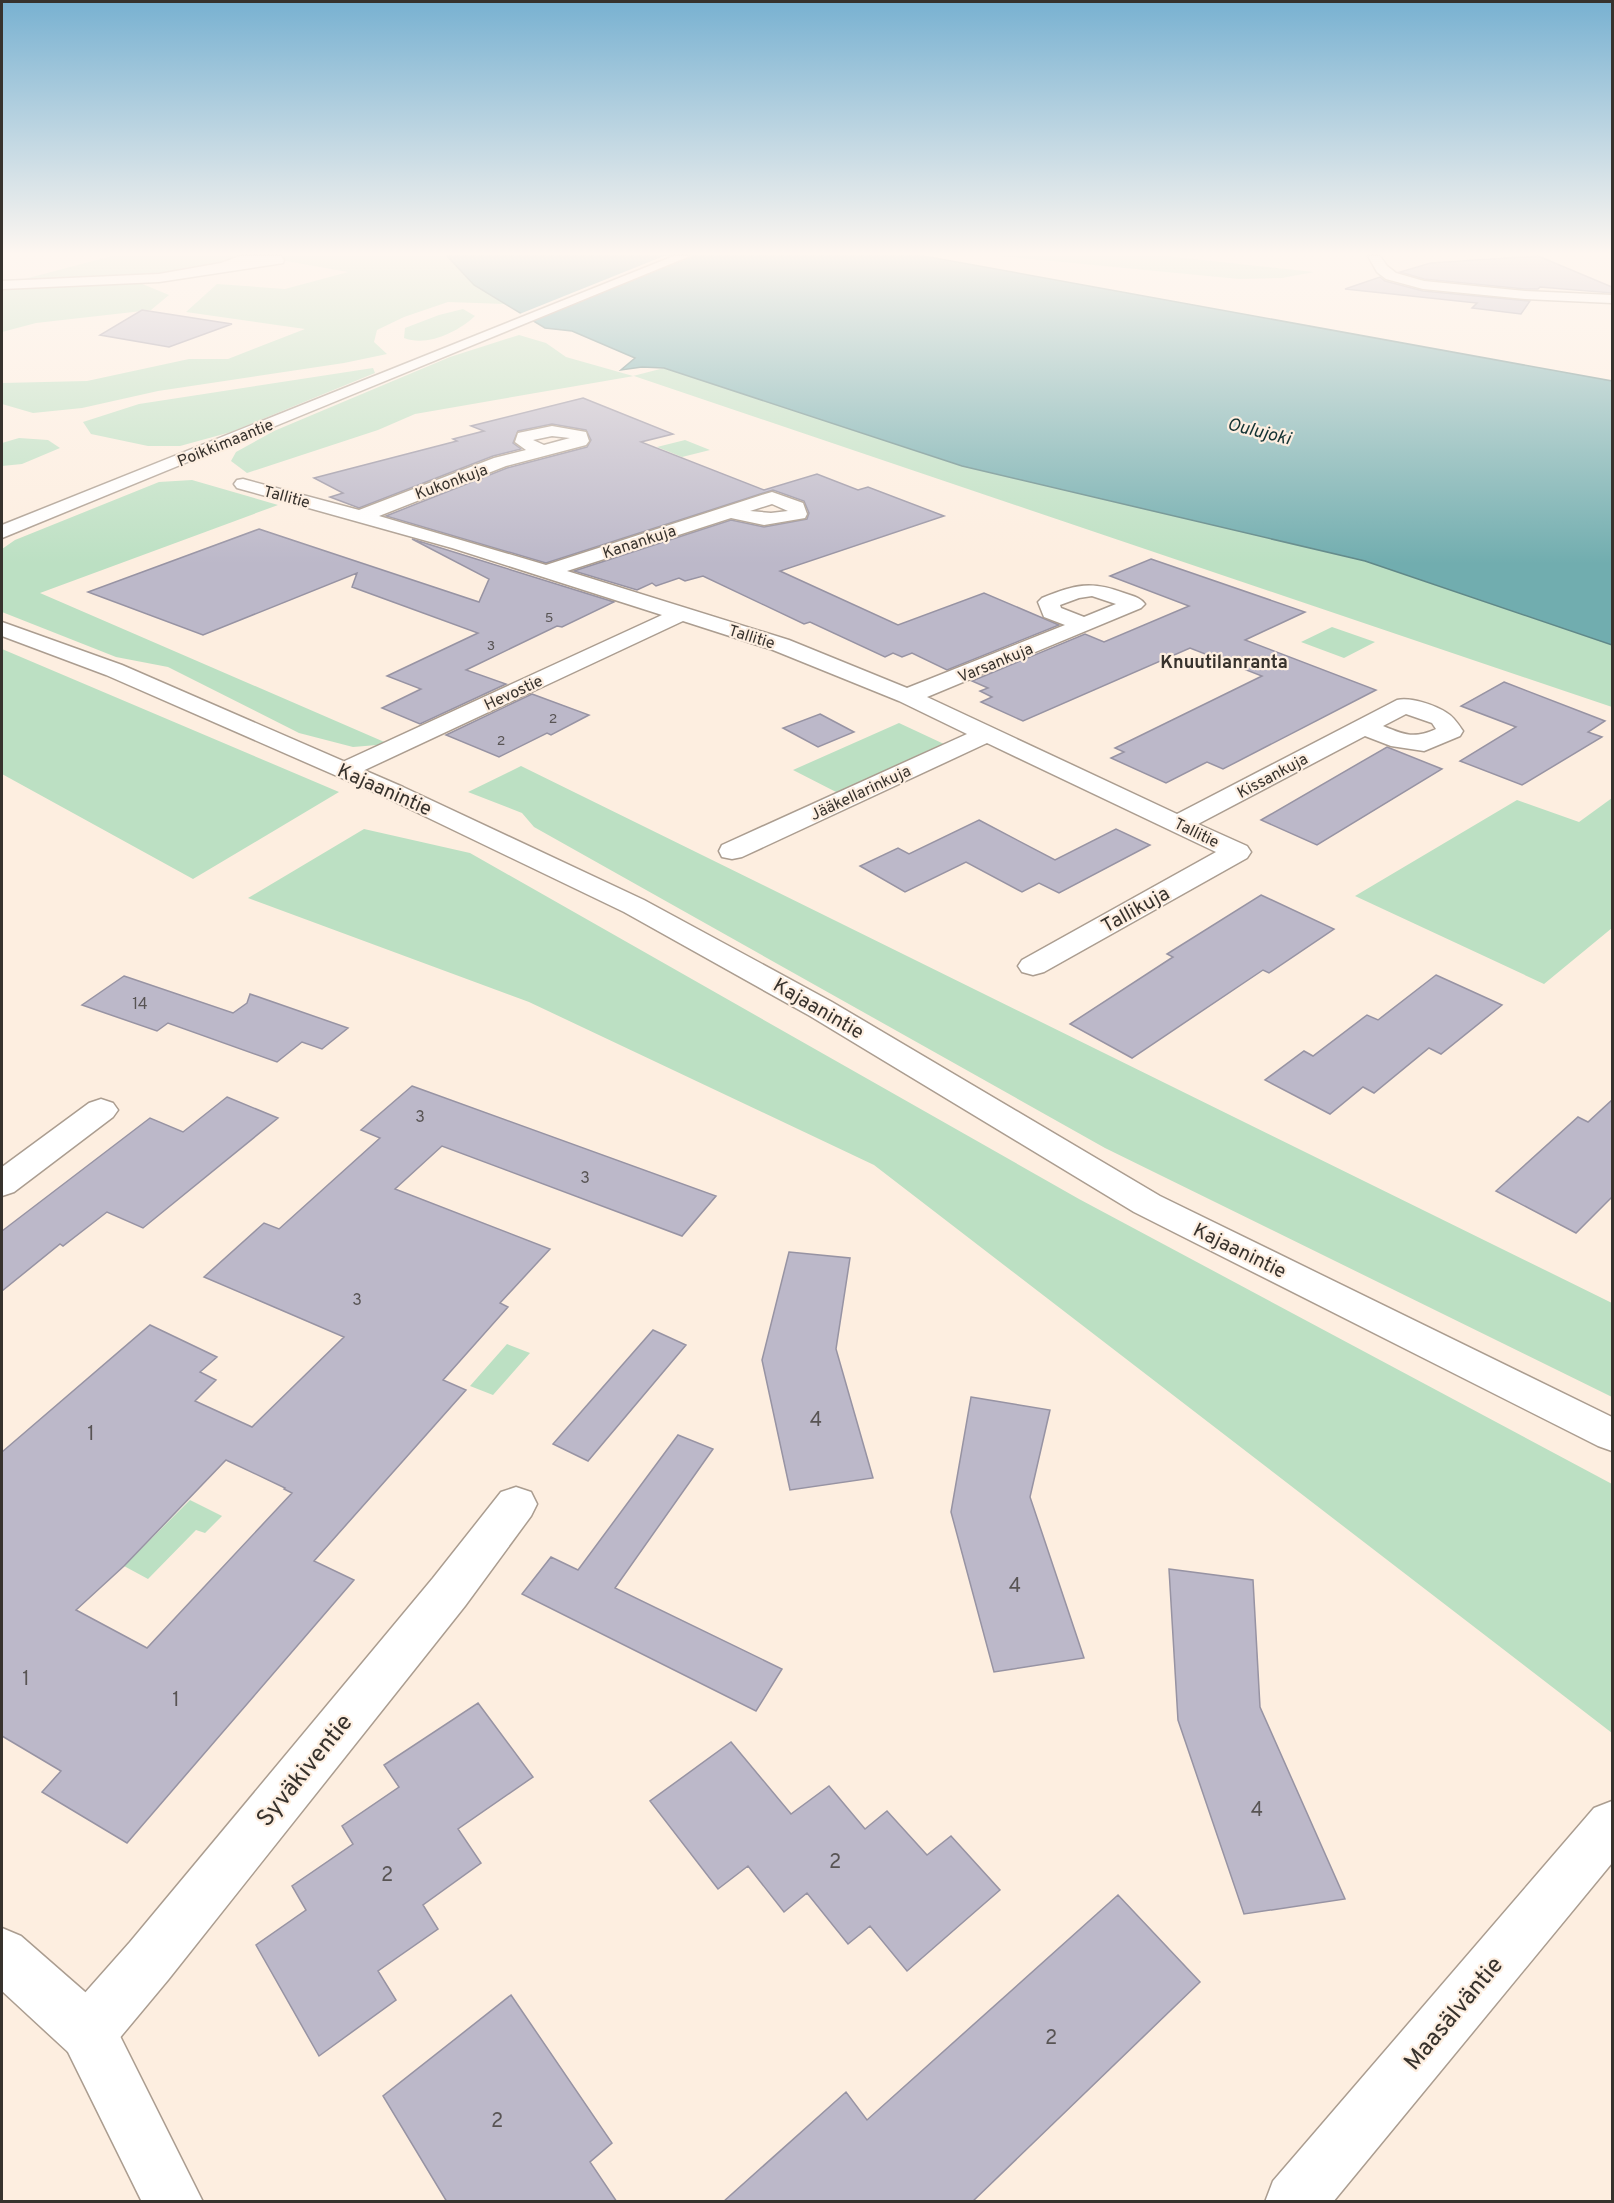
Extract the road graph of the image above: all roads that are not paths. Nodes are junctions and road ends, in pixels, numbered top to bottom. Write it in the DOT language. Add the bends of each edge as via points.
graph roads {
  1 [pos="430,359"];
  2 [pos="530,416"];
  3 [pos="243,484"];
  4 [pos="730,511"];
  5 [pos="361,516"];
  6 [pos="6,532"];
  7 [pos="548,571"];
  8 [pos="681,614"];
  9 [pos="1083,626"];
  10 [pos="2,629"];
  11 [pos="906,696"];
  12 [pos="1364,727"];
  13 [pos="988,733"];
  14 [pos="345,770"];
  15 [pos="1180,824"];
  16 [pos="732,851"];
  17 [pos="1237,852"];
  18 [pos="1034,966"];
  19 [pos="101,1110"];
  20 [pos="2,1184"];
  21 [pos="1612,1435"];
  22 [pos="516,1504"];
  23 [pos="1612,1825"];
  24 [pos="2,1955"];
  25 [pos="88,2032"];
  26 [pos="174,2202"];
  27 [pos="1294,2202"];
  1 -- 6 [label="street, Poikkimaantie"];
  2 -- 5 [label="street, Kukonkuja" via="580,436 580,441 500,462"];
  3 -- 5 [label="street, Tallitie"];
  4 -- 7 [label="street, Kanankuja"];
  5 -- 7 [label="street, Tallitie"];
  7 -- 8 [label="street, Tallitie"];
  8 -- 11 [label="street, Tallitie" via="781,645"];
  8 -- 14 [label="street, Hevostie"];
  9 -- 11 [label="street, Varsankuja"];
  10 -- 14 [label="street, Kajaanintie" via="114,670"];
  11 -- 13 [label="street, Tallitie"];
  12 -- 15 [label="street, Kissankuja"];
  13 -- 15 [label="street, Tallitie"];
  13 -- 16 [label="street, Jääkellarinkuja"];
  14 -- 21 [label="street, Kajaanintie" via="634,906 821,1008 1147,1204"];
  15 -- 17 [label="street, Tallitie"];
  17 -- 18 [label="street, Tallikuja"];
  19 -- 20 [label="street"];
  22 -- 25 [label="street, Syväkiventie" via="150,1961"];
  23 -- 27 [label="street, Maasälväntie"];
  24 -- 25 [label="street"];
  25 -- 26 [label="street"];
}
